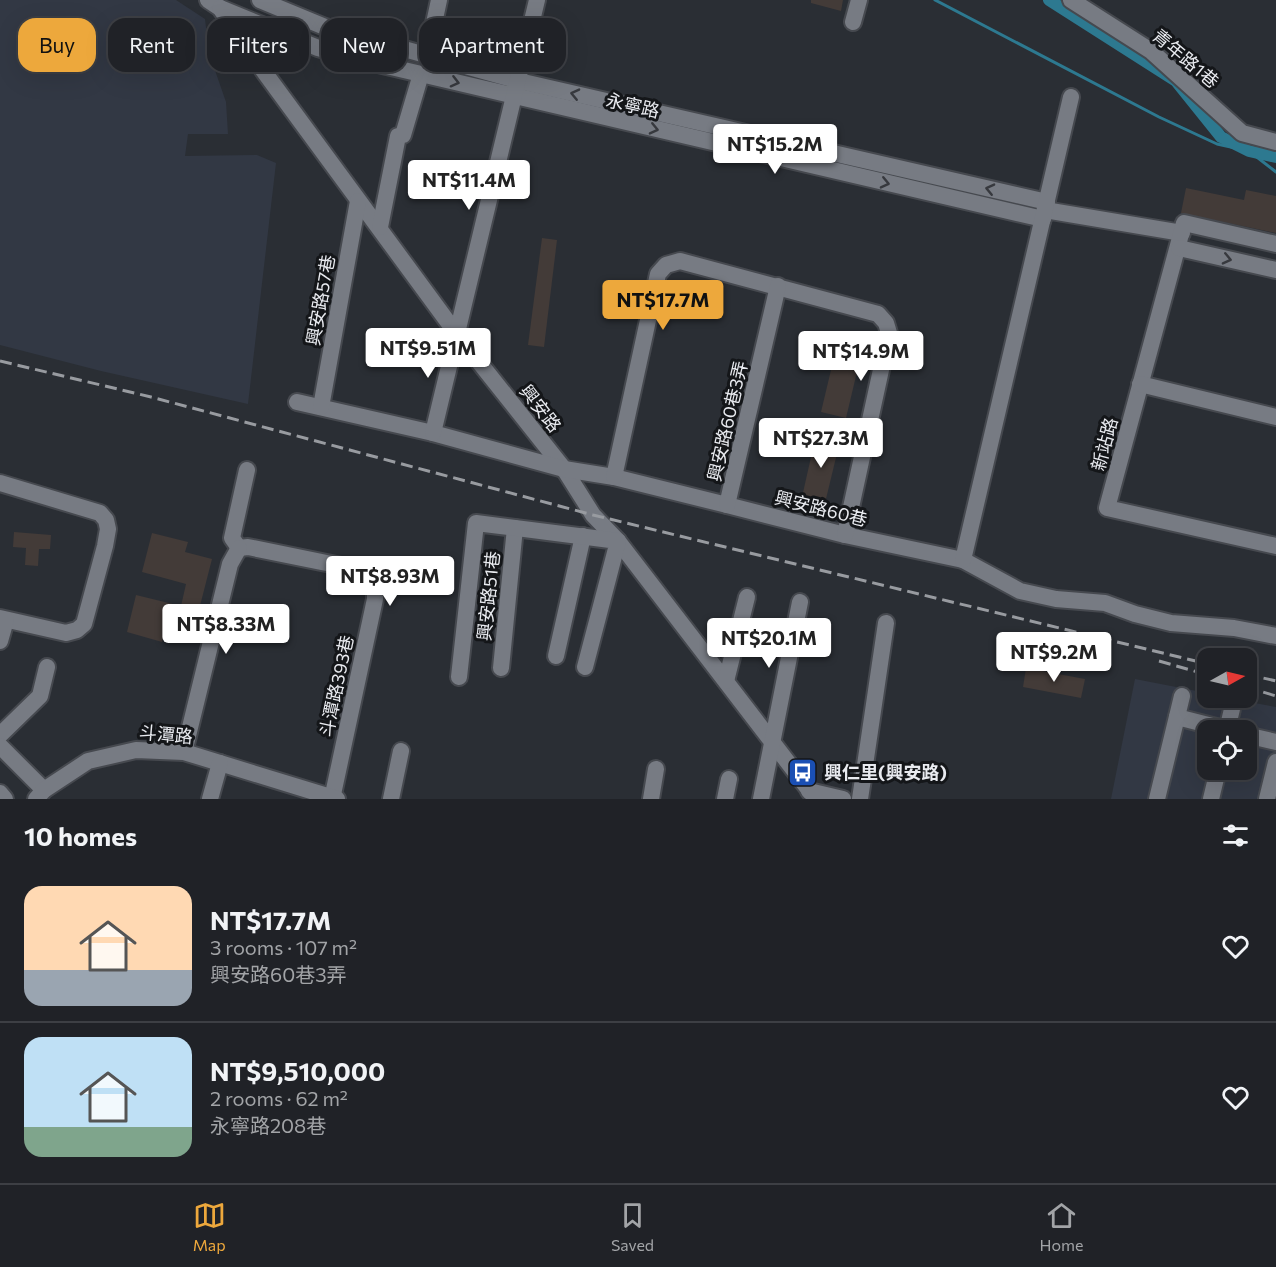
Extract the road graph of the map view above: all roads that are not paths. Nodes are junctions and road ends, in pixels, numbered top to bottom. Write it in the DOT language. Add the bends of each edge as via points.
graph roads {
  1 [pos="260,0"];
  2 [pos="439,0"];
  3 [pos="537,0"];
  4 [pos="859,0"];
  5 [pos="1071,0"];
  6 [pos="218,3"];
  7 [pos="435,18"];
  8 [pos="853,22"];
  9 [pos="419,54"];
  10 [pos="471,72"];
  11 [pos="421,74"];
  12 [pos="517,89"];
  13 [pos="1071,97"];
  14 [pos="1276,142"];
  15 [pos="358,201"];
  16 [pos="1045,210"];
  17 [pos="380,227"];
  18 [pos="1182,235"];
  19 [pos="1276,244"];
  20 [pos="1276,270"];
  21 [pos="778,286"];
  22 [pos="456,333"];
  23 [pos="1140,384"];
  24 [pos="297,402"];
  25 [pos="321,407"];
  26 [pos="1276,417"];
  27 [pos="433,433"];
  28 [pos="564,469"];
  29 [pos="247,470"];
  30 [pos="614,477"];
  31 [pos="0,483"];
  32 [pos="727,505"];
  33 [pos="515,528"];
  34 [pos="583,536"];
  35 [pos="845,536"];
  36 [pos="618,541"];
  37 [pos="1276,546"];
  38 [pos="239,548"];
  39 [pos="963,560"];
  40 [pos="747,597"];
  41 [pos="800,602"];
  42 [pos="3,619"];
  43 [pos="886,623"];
  44 [pos="1276,636"];
  45 [pos="0,641"];
  46 [pos="556,656"];
  47 [pos="585,667"];
  48 [pos="46,668"];
  49 [pos="501,668"];
  50 [pos="459,677"];
  51 [pos="726,681"];
  52 [pos="1182,696"];
  53 [pos="1232,709"];
  54 [pos="1177,717"];
  55 [pos="1229,720"];
  56 [pos="1197,722"];
  57 [pos="0,735"];
  58 [pos="1257,738"];
  59 [pos="772,742"];
  60 [pos="1276,742"];
  61 [pos="0,746"];
  62 [pos="401,751"];
  63 [pos="184,752"];
  64 [pos="1276,762"];
  65 [pos="220,763"];
  66 [pos="656,769"];
  67 [pos="729,779"];
  68 [pos="1216,780"];
  69 [pos="0,793"];
  70 [pos="40,795"];
  71 [pos="813,795"];
  72 [pos="334,798"];
  73 [pos="5,799"];
  74 [pos="210,799"];
  75 [pos="391,799"];
  76 [pos="651,799"];
  77 [pos="725,799"];
  78 [pos="761,799"];
  79 [pos="843,799"];
  80 [pos="860,799"];
  81 [pos="1158,799"];
  82 [pos="1211,799"];
  83 [pos="1267,799"];
  1 -- 9 [label="street, 永寧路" via="325,27"];
  2 -- 7 [label="street"];
  3 -- 12 [label="street"];
  4 -- 8 [label="street"];
  5 -- 14 [label="street, 青年路1巷" via="1151,51 1242,133"];
  6 -- 11 [label="street, 永寧路" via="318,48"];
  6 -- 15 [label="street, 興安路"];
  10 -- 12 [label="street, 永寧路"];
  11 -- 12 [label="street, 永寧路, one-way"];
  11 -- 17 [label="street" via="403,135 398,136"];
  12 -- 16 [label="street, 永寧路"];
  12 -- 22 [label="street"];
  13 -- 16 [label="street"];
  15 -- 17 [label="street, 興安路"];
  15 -- 25 [label="street, 興安路57巷"];
  16 -- 18 [label="street, 永寧路"];
  16 -- 39 [label="street"];
  17 -- 22 [label="street, 興安路"];
  18 -- 19 [label="street"];
  18 -- 20 [label="street, one-way"];
  18 -- 23 [label="street, 新站路"];
  21 -- 30 [label="street" via="680,261 666,265 658,274"];
  21 -- 32 [label="street, 興安路60巷3弄"];
  21 -- 35 [label="street" via="878,314 889,333"];
  22 -- 27 [label="street"];
  22 -- 28 [label="street, 興安路"];
  23 -- 26 [label="street"];
  23 -- 37 [label="street, 新站路" via="1107,508"];
  24 -- 25 [label="street, 興安路60巷"];
  25 -- 27 [label="street, 興安路60巷"];
  27 -- 28 [label="street, 興安路60巷"];
  28 -- 30 [label="street, 興安路60巷"];
  28 -- 36 [label="street, 興安路" via="593,514"];
  29 -- 38 [label="street" via="232,538"];
  30 -- 32 [label="street, 興安路60巷"];
  31 -- 42 [label="street" via="100,513 108,529 84,624 66,633"];
  32 -- 35 [label="street, 興安路60巷"];
  33 -- 34 [label="street, 興安路51巷"];
  33 -- 49 [label="street, 興安路51巷"];
  33 -- 50 [label="street, 興安路51巷" via="476,523"];
  34 -- 36 [label="street, 興安路51巷"];
  34 -- 46 [label="street"];
  35 -- 39 [label="street, 興安路60巷"];
  36 -- 47 [label="street"];
  36 -- 51 [label="street, 興安路"];
  38 -- 63 [label="street" via="230,564"];
  38 -- 72 [label="street, 斗潭路393巷" via="369,572 375,583"];
  39 -- 44 [label="street, 興安路60巷" via="1020,591 1105,603 1171,623"];
  40 -- 51 [label="street"];
  41 -- 59 [label="street"];
  42 -- 45 [label="street"];
  43 -- 80 [label="street"];
  48 -- 57 [label="street" via="40,696"];
  51 -- 59 [label="street, 興安路"];
  52 -- 54 [label="street"];
  53 -- 55 [label="street"];
  54 -- 56 [label="street"];
  54 -- 81 [label="street"];
  58 -- 60 [label="street"];
  59 -- 71 [label="street, 興安路"];
  59 -- 78 [label="street"];
  61 -- 70 [label="street"];
  62 -- 75 [label="street"];
  63 -- 65 [label="street, 斗潭路"];
  63 -- 70 [label="street, 斗潭路" via="136,750 88,761"];
  64 -- 83 [label="street"];
  65 -- 72 [label="street, 斗潭路"];
  65 -- 74 [label="street"];
  66 -- 76 [label="street"];
  67 -- 77 [label="street"];
  68 -- 82 [label="street"];
  69 -- 73 [label="street"];
  71 -- 79 [label="street"];
}
